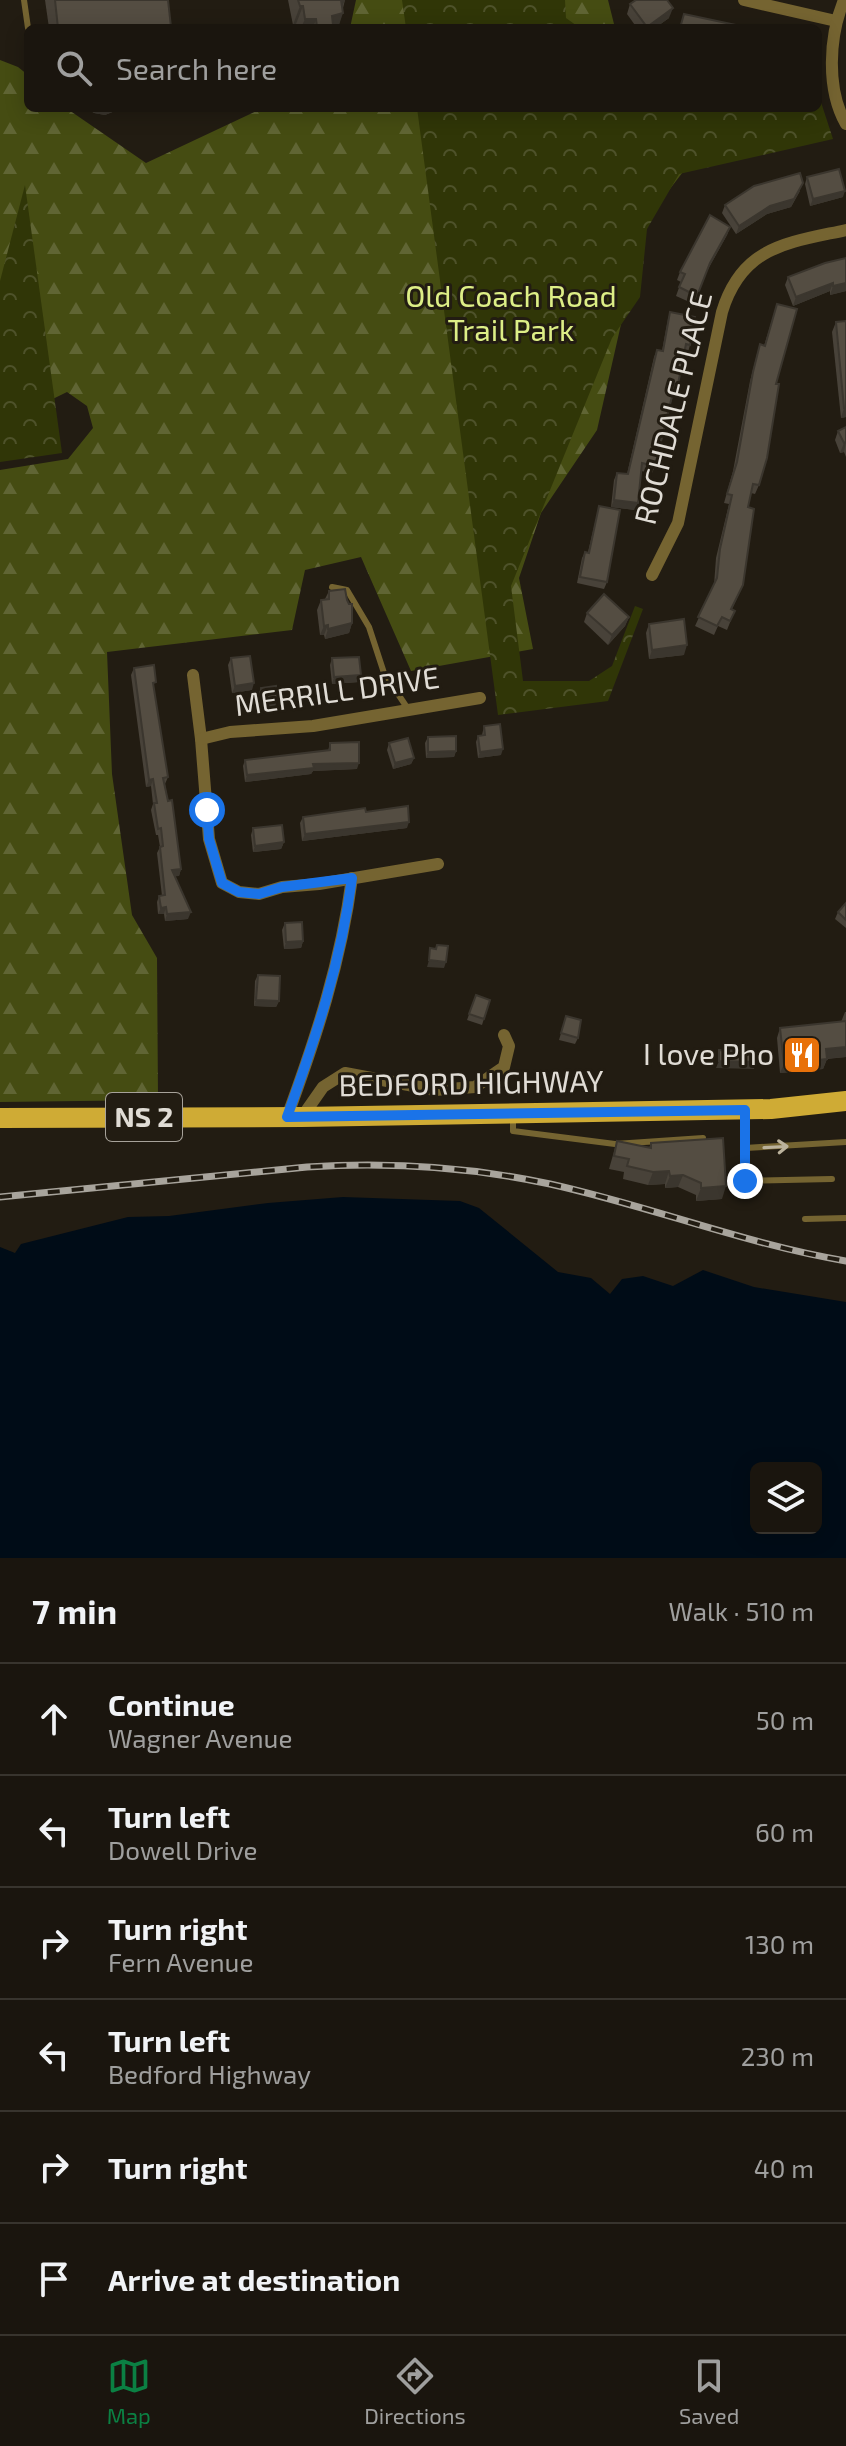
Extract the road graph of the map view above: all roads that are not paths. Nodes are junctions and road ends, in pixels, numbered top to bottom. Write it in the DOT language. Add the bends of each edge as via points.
graph roads {
  1 [pos="24,0"];
  2 [pos="744,0"];
  3 [pos="844,0"];
  4 [pos="836,21"];
  5 [pos="27,24"];
  6 [pos="846,124"];
  7 [pos="846,230"];
  8 [pos="652,575"];
  9 [pos="332,587"];
  10 [pos="193,675"];
  11 [pos="480,698"];
  12 [pos="408,709"];
  13 [pos="201,739"];
  14 [pos="438,864"];
  15 [pos="352,878"];
  16 [pos="504,1035"];
  17 [pos="846,1101"];
  18 [pos="745,1110"];
  19 [pos="513,1114"];
  20 [pos="295,1117"];
  21 [pos="0,1118"];
  22 [pos="703,1138"];
  23 [pos="846,1142"];
  24 [pos="745,1148"];
  25 [pos="832,1179"];
  26 [pos="846,1218"];
  27 [pos="805,1219"];
  1 -- 5 [label="lane"];
  2 -- 4 [label="street"];
  3 -- 4 [label="street"];
  4 -- 6 [label="street" via="833,81"];
  7 -- 8 [label="street, ROCHDALE PLACE" via="785,243 744,268 729,289 678,523"];
  9 -- 12 [label="lane" via="347,590 369,627 384,673"];
  10 -- 13 [label="street"];
  11 -- 12 [label="street, MERRILL DRIVE"];
  12 -- 13 [label="street, MERRILL DRIVE"];
  13 -- 15 [label="street" via="209,839 222,883 259,894"];
  14 -- 15 [label="street"];
  15 -- 20 [label="street" via="347,921"];
  16 -- 20 [label="street" via="509,1046 504,1067 475,1087 435,1090 345,1073 323,1087"];
  17 -- 18 [label="main road, BEDFORD HIGHWAY / NS 2"];
  18 -- 19 [label="main road, BEDFORD HIGHWAY / NS 2"];
  18 -- 24 [label="lane"];
  19 -- 20 [label="main road, BEDFORD HIGHWAY / NS 2"];
  19 -- 22 [label="lane" via="513,1131 615,1144"];
  20 -- 21 [label="main road, BEDFORD HIGHWAY / NS 2"];
  24 -- 23 [label="lane, one-way"];
  24 -- 25 [label="lane" via="745,1181"];
  26 -- 27 [label="lane"];
}
